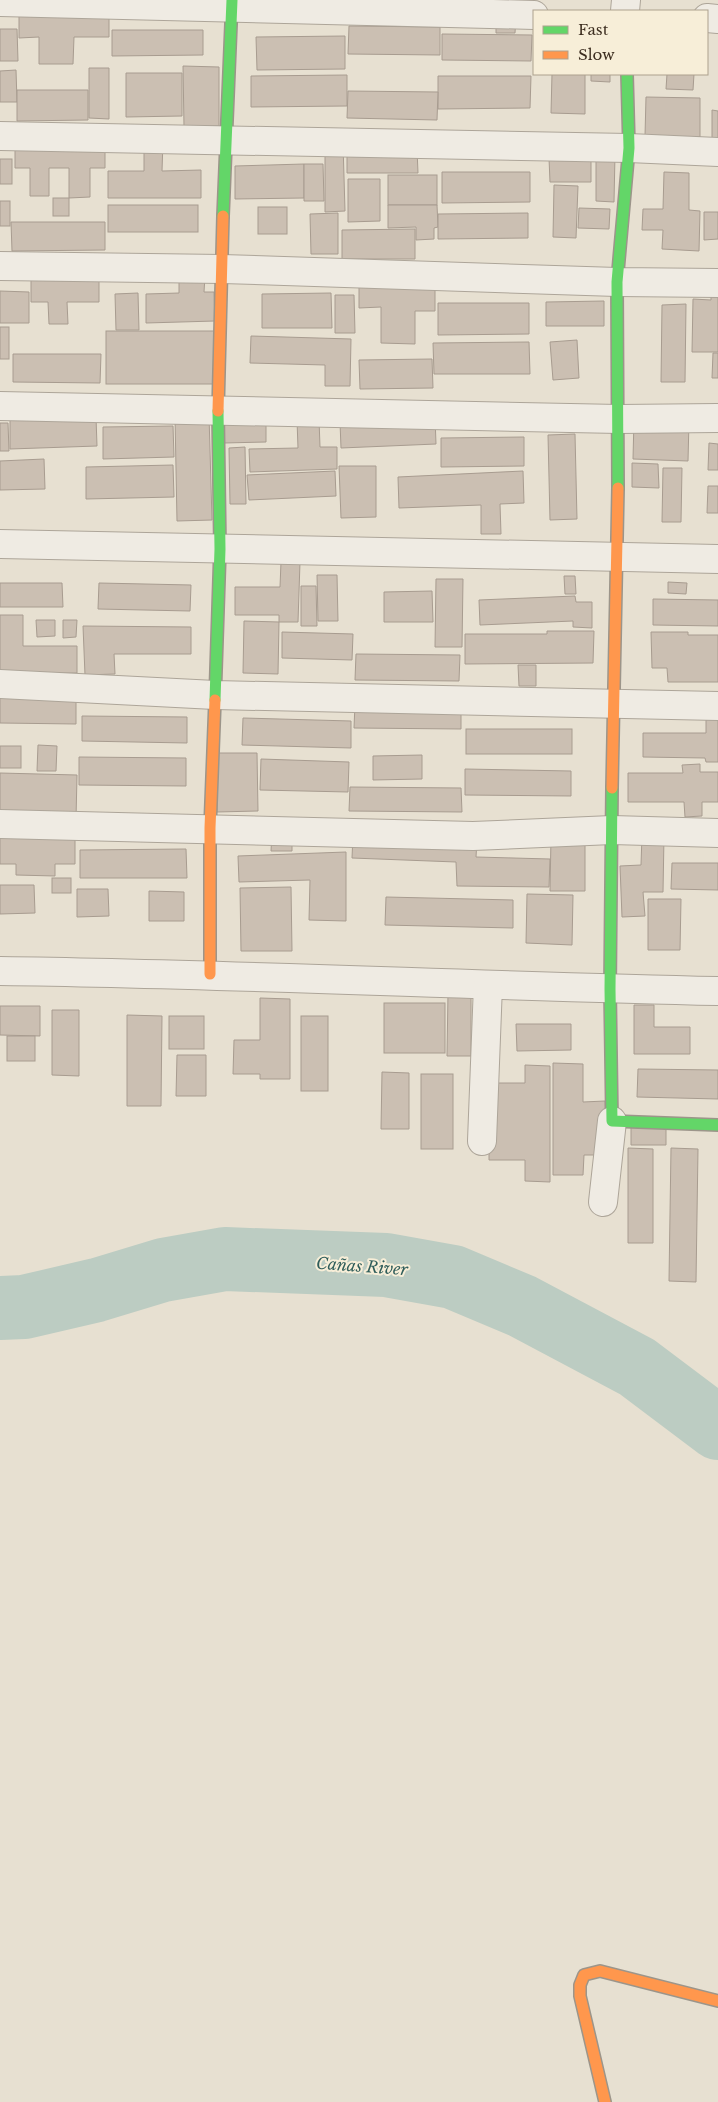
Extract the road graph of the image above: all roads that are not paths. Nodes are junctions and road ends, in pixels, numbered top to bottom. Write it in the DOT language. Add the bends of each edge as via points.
graph roads {
  1 [pos="0,2"];
  2 [pos="232,4"];
  3 [pos="533,15"];
  4 [pos="627,75"];
  5 [pos="0,136"];
  6 [pos="225,139"];
  7 [pos="629,148"];
  8 [pos="718,152"];
  9 [pos="0,266"];
  10 [pos="222,269"];
  11 [pos="617,282"];
  12 [pos="718,284"];
  13 [pos="0,406"];
  14 [pos="218,410"];
  15 [pos="619,418"];
  16 [pos="718,418"];
  17 [pos="0,544"];
  18 [pos="220,549"];
  19 [pos="618,557"];
  20 [pos="718,559"];
  21 [pos="0,684"];
  22 [pos="215,695"];
  23 [pos="613,705"];
  24 [pos="718,706"];
  25 [pos="0,824"];
  26 [pos="210,828"];
  27 [pos="612,830"];
  28 [pos="718,833"];
  29 [pos="0,971"];
  30 [pos="210,974"];
  31 [pos="488,985"];
  32 [pos="610,989"];
  33 [pos="718,991"];
  34 [pos="612,1121"];
  35 [pos="718,1125"];
  36 [pos="482,1141"];
  37 [pos="603,1202"];
  38 [pos="718,2002"];
  39 [pos="605,2102"];
  1 -- 2 [label="street"];
  2 -- 3 [label="street"];
  2 -- 6 [label="street"];
  4 -- 7 [label="street"];
  5 -- 6 [label="street"];
  6 -- 7 [label="street"];
  6 -- 10 [label="street"];
  7 -- 8 [label="street"];
  7 -- 11 [label="street"];
  9 -- 10 [label="street"];
  10 -- 11 [label="street"];
  10 -- 14 [label="street"];
  11 -- 12 [label="street"];
  11 -- 15 [label="street"];
  13 -- 14 [label="street"];
  14 -- 15 [label="street"];
  14 -- 18 [label="street"];
  15 -- 16 [label="street"];
  15 -- 19 [label="street"];
  17 -- 18 [label="street"];
  18 -- 19 [label="street"];
  18 -- 22 [label="street"];
  19 -- 20 [label="street"];
  19 -- 23 [label="street"];
  21 -- 22 [label="street"];
  22 -- 23 [label="street"];
  22 -- 26 [label="street"];
  23 -- 24 [label="street"];
  23 -- 27 [label="street"];
  25 -- 26 [label="street"];
  26 -- 27 [label="street" via="473,836"];
  26 -- 30 [label="street"];
  27 -- 28 [label="street"];
  27 -- 32 [label="street"];
  29 -- 30 [label="street"];
  30 -- 31 [label="street"];
  31 -- 32 [label="street"];
  31 -- 36 [label="street"];
  32 -- 33 [label="street"];
  32 -- 34 [label="street"];
  34 -- 35 [label="street"];
  34 -- 37 [label="street"];
  38 -- 39 [label="street" via="600,1972 584,1975 580,1996"];
}
